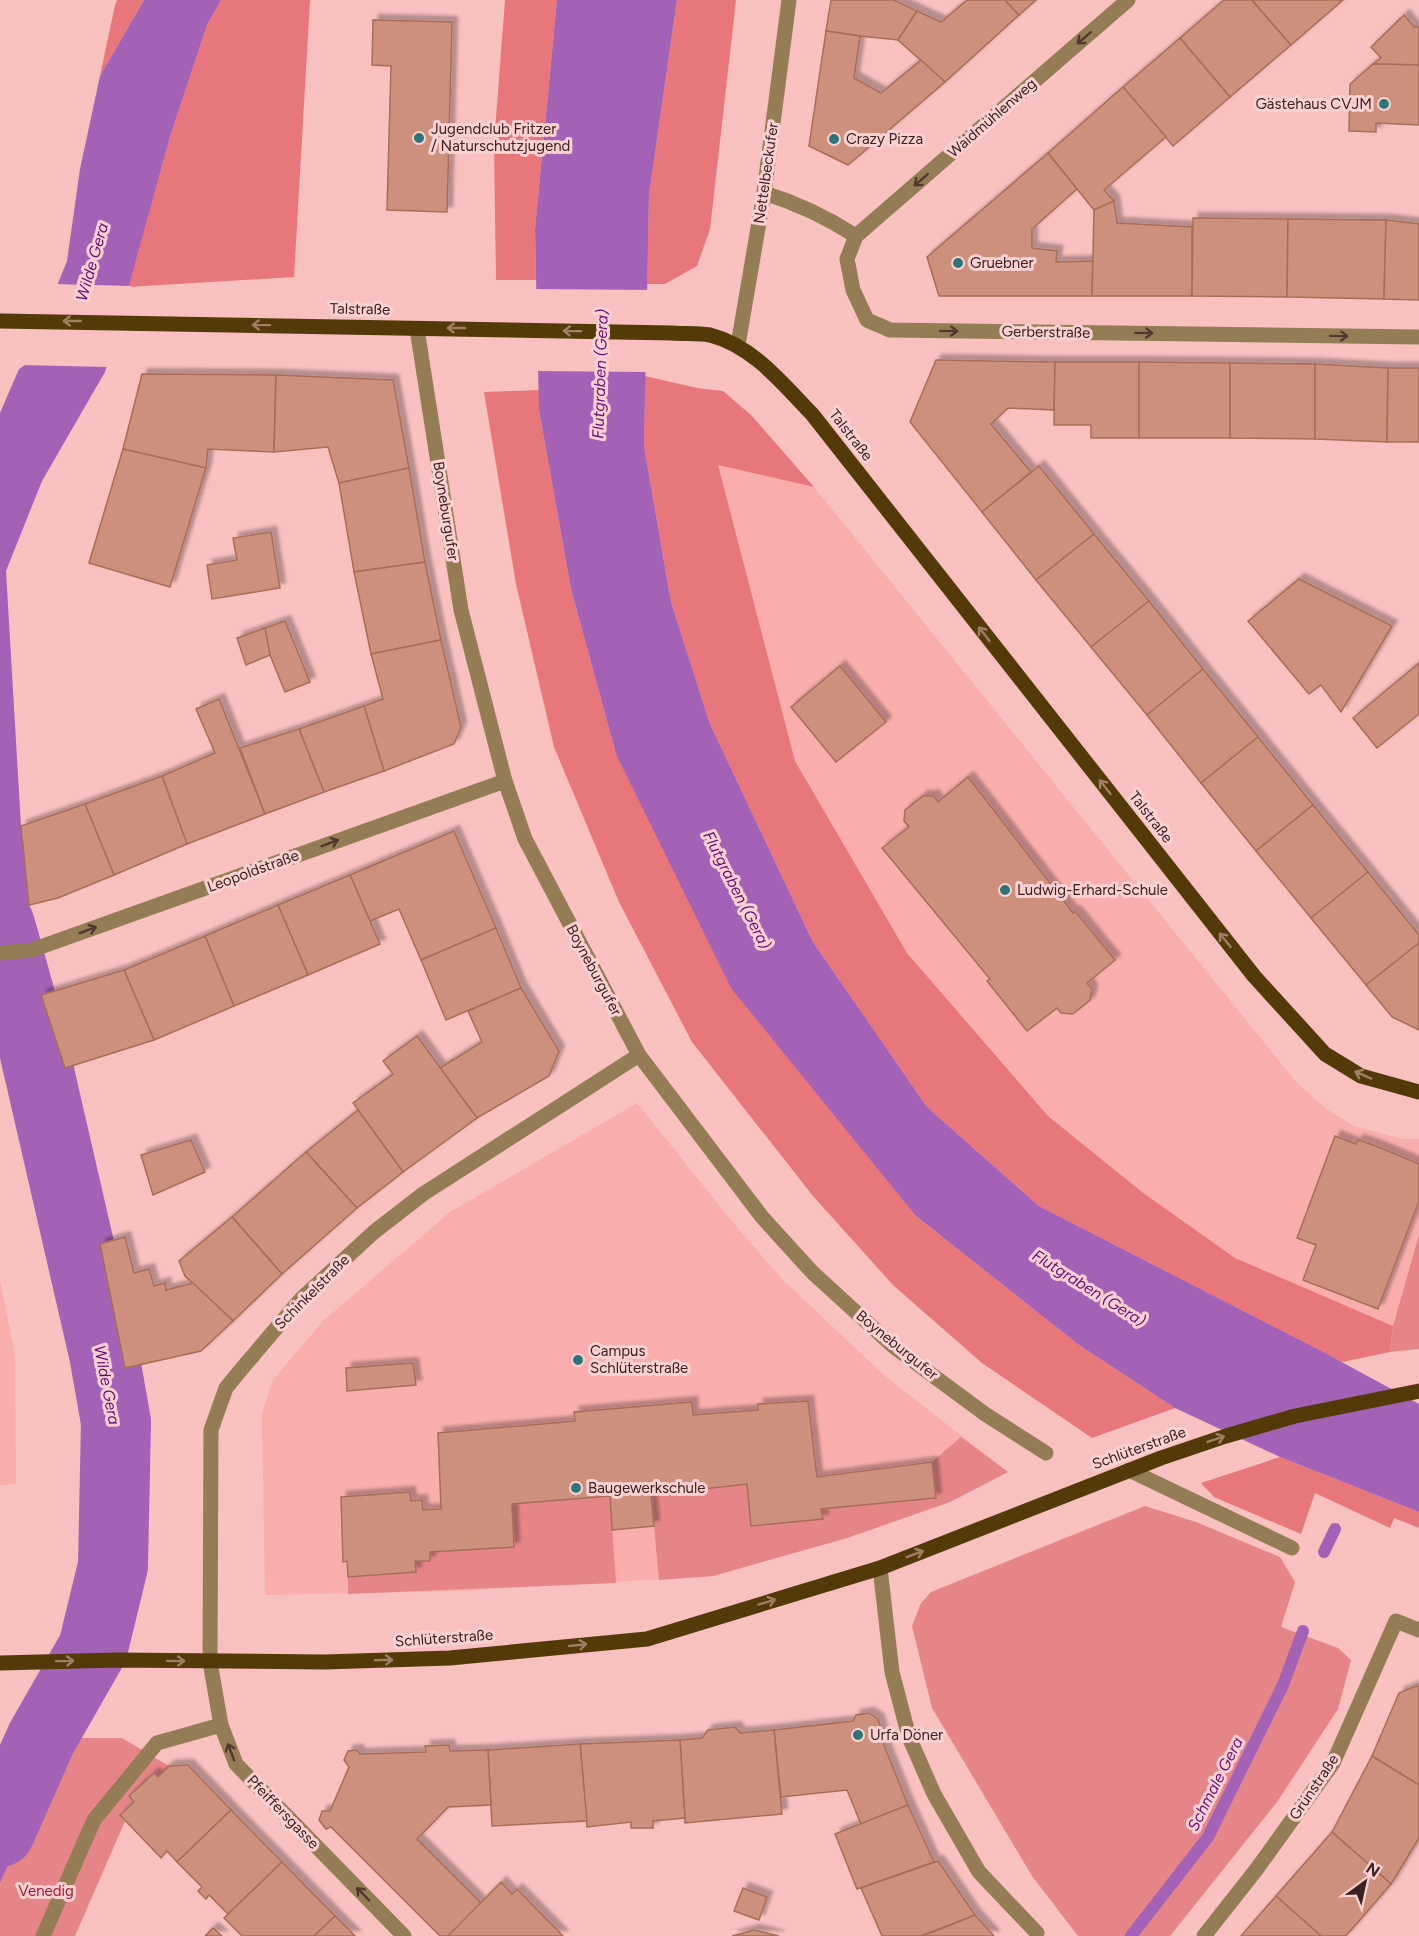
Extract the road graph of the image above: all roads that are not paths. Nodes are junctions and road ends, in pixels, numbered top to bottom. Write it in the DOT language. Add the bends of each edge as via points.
graph roads {
  1 [pos="789,0"];
  2 [pos="1128,0"];
  3 [pos="764,193"];
  4 [pos="856,236"];
  5 [pos="0,321"];
  6 [pos="417,329"];
  7 [pos="1419,337"];
  8 [pos="738,345"];
  9 [pos="505,781"];
  10 [pos="0,953"];
  11 [pos="639,1055"];
  12 [pos="1419,1092"];
  13 [pos="1419,1391"];
  14 [pos="1046,1453"];
  15 [pos="1129,1470"];
  16 [pos="1292,1548"];
  17 [pos="880,1568"];
  18 [pos="1419,1630"];
  19 [pos="6,1662"];
  20 [pos="210,1662"];
  21 [pos="221,1725"];
  22 [pos="1036,1933"];
  23 [pos="43,1936"];
  24 [pos="404,1936"];
  25 [pos="1204,1936"];
  1 -- 3 [label="street, Nettelbeckufer"];
  2 -- 4 [label="street, Waidmühlenweg, one-way"];
  3 -- 4 [label="street" via="827,217"];
  3 -- 8 [label="street, Nettelbeckufer"];
  4 -- 7 [label="street, Gerberstraße, one-way" via="847,259 853,290 867,320 890,330"];
  6 -- 5 [label="main road, Talstraße, one-way"];
  8 -- 6 [label="main road, Talstraße, one-way" via="708,335 672,333"];
  6 -- 9 [label="street, Boyneburgufer" via="461,610"];
  12 -- 8 [label="main road, Talstraße, one-way" via="1361,1076 1325,1054 1254,976 812,414"];
  10 -- 9 [label="street, Leopoldstraße, one-way" via="33,950"];
  9 -- 11 [label="street, Boyneburgufer" via="525,839"];
  11 -- 14 [label="street, Boyneburgufer" via="762,1217 813,1273 893,1346"];
  11 -- 20 [label="street, Schinkelstraße" via="423,1194 374,1232 301,1299 226,1388 211,1430"];
  15 -- 13 [label="main road, Schlüterstraße, one-way" via="1295,1416"];
  15 -- 16 [label="street"];
  17 -- 15 [label="main road, Schlüterstraße, one-way"];
  20 -- 17 [label="main road, Schlüterstraße, one-way" via="450,1658 647,1639"];
  17 -- 22 [label="street" via="892,1672 909,1737 957,1838 979,1872"];
  18 -- 25 [label="street, Grünstraße" via="1396,1621 1333,1763"];
  19 -- 20 [label="main road, Schlüterstraße, one-way"];
  20 -- 21 [label="street, Pfeiffersgasse"];
  21 -- 23 [label="street" via="157,1743 94,1820"];
  24 -- 21 [label="street, Pfeiffersgasse, one-way" via="236,1764"];
}
